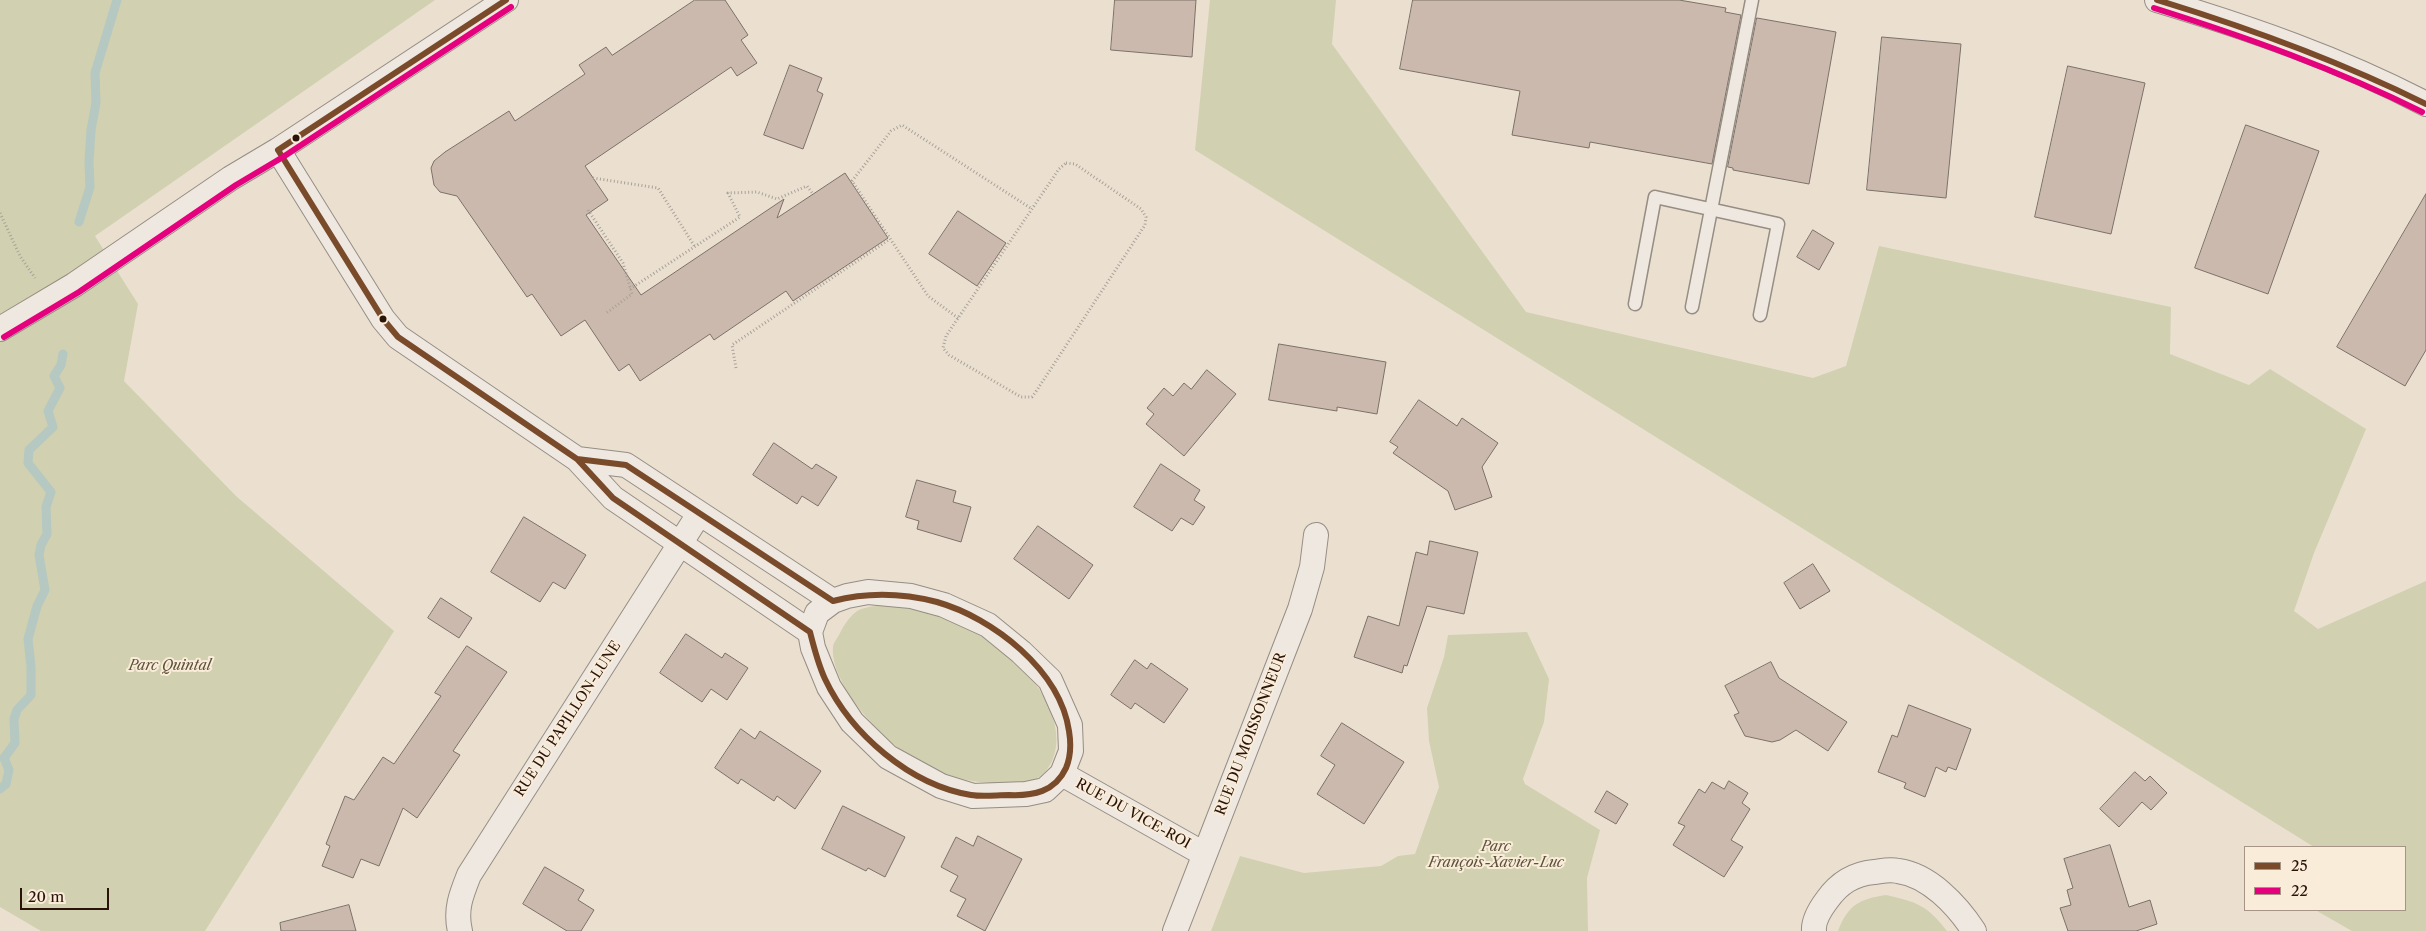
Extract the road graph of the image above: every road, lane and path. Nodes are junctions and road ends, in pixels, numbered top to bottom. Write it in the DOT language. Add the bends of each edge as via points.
graph roads {
  1 [pos="506,0"];
  2 [pos="1752,0"];
  3 [pos="2156,0"];
  4 [pos="2426,104"];
  5 [pos="278,150"];
  6 [pos="594,178"];
  7 [pos="813,194"];
  8 [pos="1032,209"];
  9 [pos="588,210"];
  10 [pos="1712,210"];
  11 [pos="0,212"];
  12 [pos="890,239"];
  13 [pos="694,247"];
  14 [pos="630,289"];
  15 [pos="50,299"];
  16 [pos="1635,304"];
  17 [pos="1692,307"];
  18 [pos="605,314"];
  19 [pos="1760,315"];
  20 [pos="958,318"];
  21 [pos="0,329"];
  22 [pos="736,368"];
  23 [pos="577,459"];
  24 [pos="699,514"];
  25 [pos="1316,535"];
  26 [pos="680,543"];
  27 [pos="833,601"];
  28 [pos="810,632"];
  29 [pos="1062,774"];
  30 [pos="1204,854"];
  31 [pos="460,931"];
  32 [pos="1175,931"];
  33 [pos="1814,931"];
  34 [pos="1974,931"];
  1 -- 5 [label="street"];
  2 -- 10 [label="lane"];
  3 -- 4 [label="street" via="2288,42 2347,65"];
  5 -- 15 [label="street"];
  5 -- 23 [label="street" via="383,319 398,337"];
  6 -- 13 [label="path" via="658,188"];
  7 -- 13 [label="path" via="807,186 777,199 757,192 728,193 740,217"];
  8 -- 12 [label="path" via="902,125 891,131 852,181"];
  8 -- 20 [label="path"];
  8 -- 20 [label="path" via="1066,163 1075,164 1141,209 1146,217 1145,225 1032,397 1021,397 942,348"];
  9 -- 14 [label="path" via="623,262"];
  10 -- 16 [label="lane" via="1655,197"];
  10 -- 17 [label="lane"];
  10 -- 19 [label="lane" via="1778,224"];
  11 -- 15 [label="path" via="20,256"];
  12 -- 20 [label="path" via="928,296"];
  12 -- 22 [label="path" via="732,345"];
  13 -- 14 [label="path"];
  14 -- 18 [label="path" via="632,294"];
  15 -- 21 [label="street"];
  23 -- 24 [label="street" via="626,465"];
  23 -- 26 [label="street" via="612,498"];
  24 -- 26 [label="street, RUE DU PAPILLON-LUNE"];
  24 -- 27 [label="street"];
  25 -- 30 [label="street, RUE DU MOISSONNEUR" via="1312,567 1300,609"];
  26 -- 28 [label="street"];
  26 -- 31 [label="street, RUE DU PAPILLON-LUNE" via="469,875 456,916"];
  27 -- 28 [label="street, RUE DU VICE-ROI" via="817,613"];
  27 -- 29 [label="street, RUE DU VICE-ROI" via="868,592 911,596 944,604 988,625 1050,680 1070,725 1071,751"];
  28 -- 29 [label="street, RUE DU VICE-ROI" via="829,687 852,722 888,757 912,772 940,786 974,796 1045,790"];
  29 -- 30 [label="street, RUE DU VICE-ROI"];
  30 -- 32 [label="street, RUE DU MOISSONNEUR"];
  33 -- 34 [label="street" via="1813,926 1822,907 1837,886 1860,873 1896,870 1917,876 1946,896"];
}
